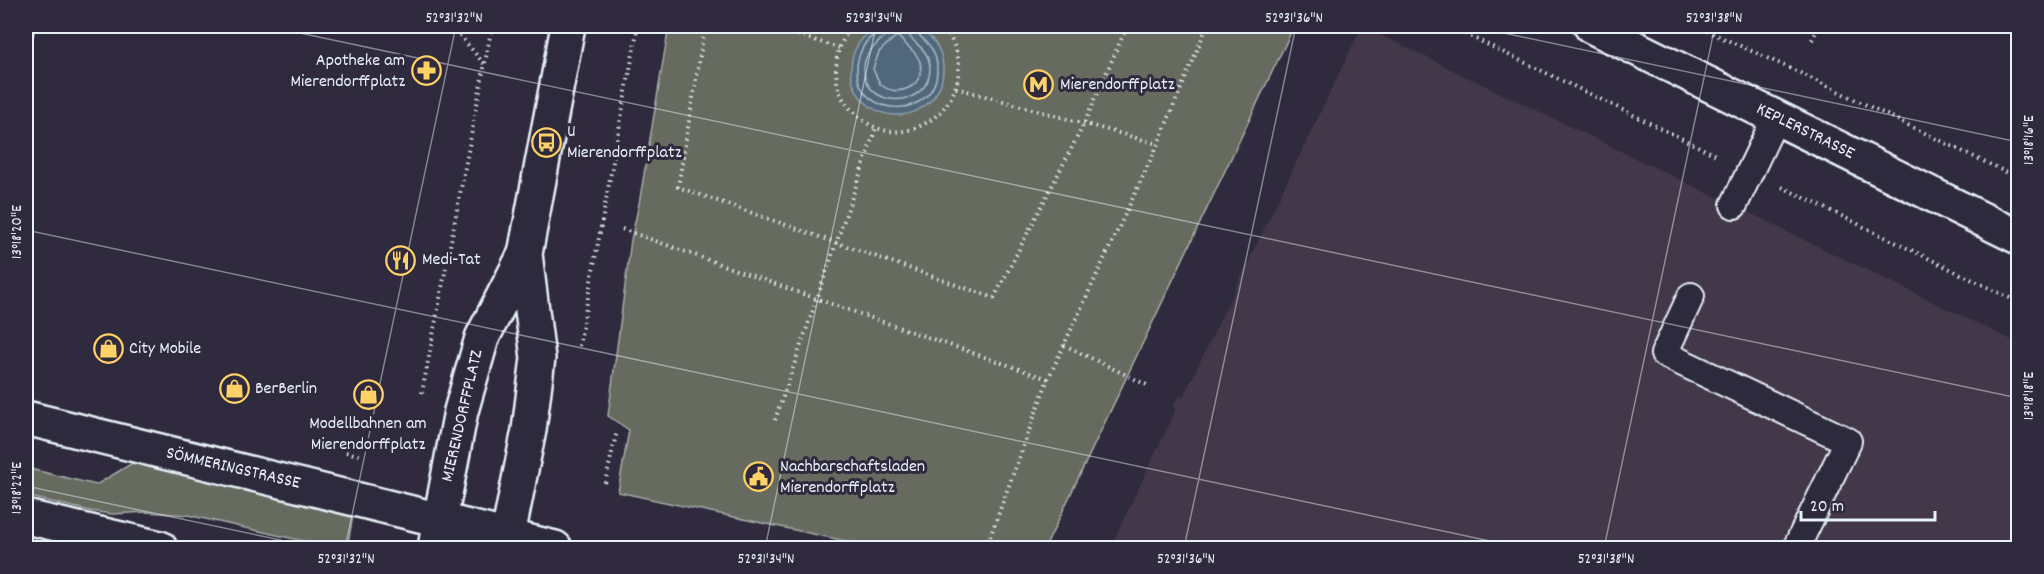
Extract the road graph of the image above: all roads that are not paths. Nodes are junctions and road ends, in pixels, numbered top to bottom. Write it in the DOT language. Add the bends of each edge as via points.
graph roads {
  1 [pos="568,26"];
  2 [pos="1591,26"];
  3 [pos="1776,117"];
  4 [pos="1734,205"];
  5 [pos="2019,237"];
  6 [pos="525,254"];
  7 [pos="1691,296"];
  8 [pos="26,418"];
  9 [pos="26,517"];
  10 [pos="438,534"];
  11 [pos="507,542"];
  12 [pos="160,549"];
  13 [pos="555,549"];
  14 [pos="1796,549"];
  1 -- 6 [label="street, MIERENDORFFPLATZ"];
  2 -- 3 [label="street, KEPLERSTRASSE"];
  3 -- 4 [label="lane"];
  3 -- 5 [label="street, KEPLERSTRASSE"];
  6 -- 10 [label="street, MIERENDORFFPLATZ" via="482,338 461,411"];
  6 -- 11 [label="street, MIERENDORFFPLATZ" via="538,358 529,430"];
  7 -- 14 [label="lane" via="1664,354 1848,441"];
  8 -- 10 [label="street, SÖMMERINGSTRASSE"];
  9 -- 12 [label="street"];
  10 -- 11 [label="street"];
  11 -- 13 [label="street"];
}
